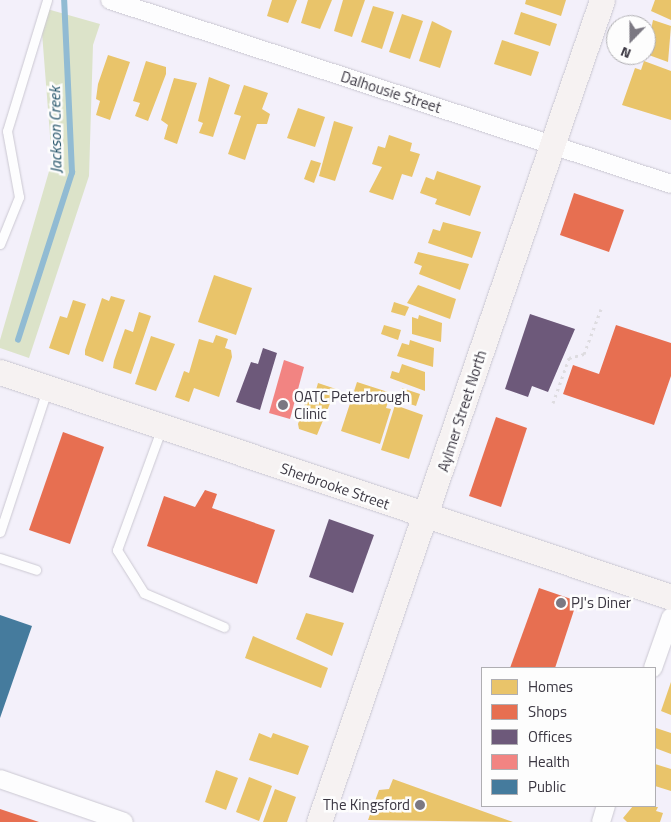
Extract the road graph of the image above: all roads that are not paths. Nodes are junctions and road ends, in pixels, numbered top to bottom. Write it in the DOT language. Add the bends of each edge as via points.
graph roads {
  1 [pos="46,0"];
  2 [pos="110,0"];
  3 [pos="602,0"];
  4 [pos="550,144"];
  5 [pos="671,184"];
  6 [pos="0,244"];
  7 [pos="0,372"];
  8 [pos="48,389"];
  9 [pos="162,427"];
  10 [pos="427,517"];
  11 [pos="0,532"];
  12 [pos="0,558"];
  13 [pos="36,570"];
  14 [pos="671,597"];
  15 [pos="671,617"];
  16 [pos="224,627"];
  17 [pos="654,667"];
  18 [pos="0,779"];
  19 [pos="606,807"];
  20 [pos="80,815"];
  21 [pos="124,822"];
  22 [pos="319,822"];
  23 [pos="600,822"];
  1 -- 6 [label="lane" via="7,131 19,197"];
  2 -- 4 [label="street, Dalhousie Street"];
  3 -- 4 [label="street, Aylmer Street North"];
  4 -- 5 [label="street, Dalhousie Street"];
  4 -- 10 [label="street, Aylmer Street North"];
  7 -- 8 [label="street, Sherbrooke Street"];
  8 -- 9 [label="street, Sherbrooke Street"];
  8 -- 11 [label="lane"];
  9 -- 10 [label="street, Sherbrooke Street"];
  9 -- 16 [label="lane" via="116,550 144,593"];
  10 -- 14 [label="street, Sherbrooke Street"];
  10 -- 22 [label="street, Aylmer Street North"];
  12 -- 13 [label="lane"];
  15 -- 17 [label="street"];
  18 -- 20 [label="street"];
  19 -- 23 [label="street"];
  20 -- 21 [label="street"];
}
